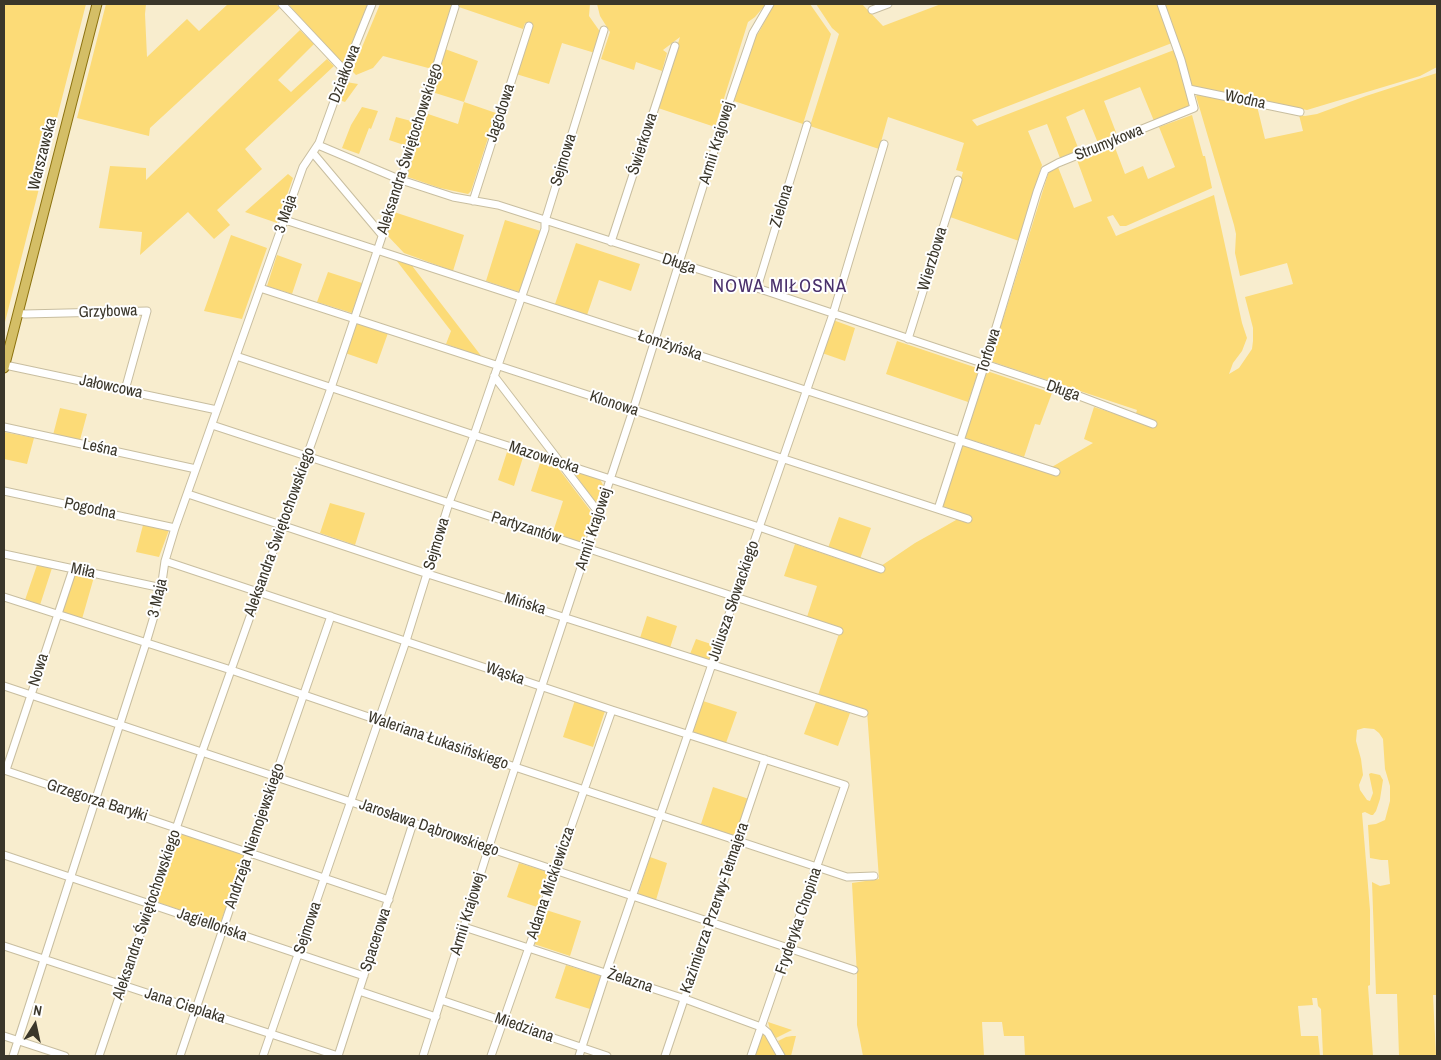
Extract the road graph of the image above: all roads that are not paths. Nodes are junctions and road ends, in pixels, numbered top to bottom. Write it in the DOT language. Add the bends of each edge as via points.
graph roads {
  1 [pos="97,4"];
  2 [pos="282,4"];
  3 [pos="372,4"];
  4 [pos="770,4"];
  5 [pos="888,4"];
  6 [pos="1160,4"];
  7 [pos="455,7"];
  8 [pos="872,10"];
  9 [pos="529,26"];
  10 [pos="604,30"];
  11 [pos="675,46"];
  12 [pos="345,71"];
  13 [pos="1189,89"];
  14 [pos="1300,112"];
  15 [pos="807,125"];
  16 [pos="884,144"];
  17 [pos="318,145"];
  18 [pos="313,153"];
  19 [pos="400,180"];
  20 [pos="958,180"];
  21 [pos="1037,192"];
  22 [pos="473,201"];
  23 [pos="285,220"];
  24 [pos="545,221"];
  25 [pos="382,235"];
  26 [pos="611,242"];
  27 [pos="378,250"];
  28 [pos="679,264"];
  29 [pos="260,288"];
  30 [pos="757,288"];
  31 [pos="521,296"];
  32 [pos="18,312"];
  33 [pos="833,314"];
  34 [pos="354,318"];
  35 [pos="908,339"];
  36 [pos="655,341"];
  37 [pos="236,356"];
  38 [pos="985,364"];
  39 [pos="4,366"];
  40 [pos="498,366"];
  41 [pos="494,376"];
  42 [pos="331,388"];
  43 [pos="125,390"];
  44 [pos="807,390"];
  45 [pos="217,410"];
  46 [pos="633,410"];
  47 [pos="1153,424"];
  48 [pos="212,425"];
  49 [pos="4,428"];
  50 [pos="474,436"];
  51 [pos="960,441"];
  52 [pos="307,457"];
  53 [pos="783,458"];
  54 [pos="559,462"];
  55 [pos="196,469"];
  56 [pos="1056,472"];
  57 [pos="610,479"];
  58 [pos="4,490"];
  59 [pos="188,494"];
  60 [pos="449,503"];
  61 [pos="938,509"];
  62 [pos="599,513"];
  63 [pos="968,518"];
  64 [pos="283,525"];
  65 [pos="759,527"];
  66 [pos="175,528"];
  67 [pos="587,548"];
  68 [pos="4,554"];
  69 [pos="165,561"];
  70 [pos="72,569"];
  71 [pos="881,569"];
  72 [pos="428,574"];
  73 [pos="162,588"];
  74 [pos="258,592"];
  75 [pos="4,597"];
  76 [pos="735,597"];
  77 [pos="57,614"];
  78 [pos="331,616"];
  79 [pos="565,617"];
  80 [pos="839,631"];
  81 [pos="406,640"];
  82 [pos="146,643"];
  83 [pos="712,665"];
  84 [pos="231,670"];
  85 [pos="4,686"];
  86 [pos="542,686"];
  87 [pos="31,695"];
  88 [pos="303,695"];
  89 [pos="612,710"];
  90 [pos="864,713"];
  91 [pos="378,721"];
  92 [pos="120,724"];
  93 [pos="689,735"];
  94 [pos="202,752"];
  95 [pos="765,759"];
  96 [pos="515,767"];
  97 [pos="5,770"];
  98 [pos="276,776"];
  99 [pos="846,785"];
  100 [pos="583,789"];
  101 [pos="95,801"];
  102 [pos="351,802"];
  103 [pos="661,815"];
  104 [pos="413,823"];
  105 [pos="177,827"];
  106 [pos="738,840"];
  107 [pos="488,848"];
  108 [pos="249,852"];
  109 [pos="4,855"];
  110 [pos="817,867"];
  111 [pos="556,870"];
  112 [pos="874,876"];
  113 [pos="70,877"];
  114 [pos="325,878"];
  115 [pos="633,896"];
  116 [pos="389,900"];
  117 [pos="152,904"];
  118 [pos="711,922"];
  119 [pos="464,927"];
  120 [pos="224,930"];
  121 [pos="4,946"];
  122 [pos="529,948"];
  123 [pos="790,949"];
  124 [pos="298,954"];
  125 [pos="45,960"];
  126 [pos="854,970"];
  127 [pos="606,974"];
  128 [pos="364,976"];
  129 [pos="124,986"];
  130 [pos="359,991"];
  131 [pos="685,999"];
  132 [pos="441,1000"];
  133 [pos="196,1010"];
  134 [pos="436,1017"];
  135 [pos="504,1021"];
  136 [pos="761,1027"];
  137 [pos="270,1034"];
  138 [pos="4,1036"];
  139 [pos="18,1041"];
  140 [pos="582,1048"];
  141 [pos="13,1056"];
  142 [pos="65,1056"];
  143 [pos="99,1056"];
  144 [pos="180,1056"];
  145 [pos="263,1056"];
  146 [pos="338,1056"];
  147 [pos="422,1056"];
  148 [pos="491,1056"];
  149 [pos="580,1056"];
  150 [pos="607,1056"];
  151 [pos="665,1056"];
  152 [pos="751,1056"];
  153 [pos="781,1056"];
  1 -- 32 [label="main road, Warszawska"];
  2 -- 12 [label="street"];
  3 -- 12 [label="street, Działkowa"];
  4 -- 28 [label="street, Armii Krajowej" via="742,62"];
  5 -- 8 [label="street"];
  6 -- 13 [label="street"];
  7 -- 19 [label="street, Aleksandra Świętochowskiego"];
  9 -- 22 [label="street, Jagodowa"];
  10 -- 24 [label="street, Sejmowa"];
  11 -- 26 [label="street, Świerkowa"];
  12 -- 17 [label="street, Działkowa"];
  13 -- 14 [label="street, Wodna"];
  13 -- 21 [label="street, Strumykowa" via="1194,108 1050,166"];
  15 -- 30 [label="street, Zielona"];
  16 -- 33 [label="street, Juliusza Słowackiego"];
  17 -- 18 [label="street, 3 Maja"];
  17 -- 19 [label="street, Długa"];
  18 -- 23 [label="street, 3 Maja" via="303,168"];
  18 -- 25 [label="street"];
  19 -- 22 [label="street, Długa"];
  19 -- 25 [label="street, Aleksandra Świętochowskiego"];
  20 -- 35 [label="street, Wierzbowa"];
  21 -- 38 [label="street, Torfowa"];
  22 -- 24 [label="street, Długa"];
  23 -- 27 [label="street, Łomżyńska"];
  23 -- 29 [label="street, 3 Maja"];
  24 -- 26 [label="street, Długa"];
  24 -- 31 [label="street, Sejmowa"];
  25 -- 27 [label="street, Aleksandra Świętochowskiego"];
  26 -- 28 [label="street, Długa"];
  27 -- 31 [label="street, Łomżyńska"];
  27 -- 34 [label="street, Aleksandra Świętochowskiego"];
  28 -- 30 [label="street, Długa"];
  28 -- 36 [label="street, Armii Krajowej"];
  29 -- 34 [label="street, Klonowa"];
  29 -- 37 [label="street, 3 Maja"];
  30 -- 33 [label="street, Długa"];
  31 -- 36 [label="street, Łomżyńska"];
  31 -- 40 [label="street, Sejmowa"];
  32 -- 39 [label="main road, Warszawska"];
  32 -- 43 [label="street, Grzybowa" via="147,311"];
  33 -- 35 [label="street, Długa"];
  33 -- 44 [label="street, Juliusza Słowackiego"];
  34 -- 40 [label="street, Klonowa"];
  34 -- 42 [label="street, Aleksandra Świętochowskiego"];
  35 -- 38 [label="street, Długa"];
  36 -- 44 [label="street, Łomżyńska"];
  36 -- 46 [label="street, Armii Krajowej"];
  37 -- 42 [label="street, Mazowiecka"];
  37 -- 45 [label="street, 3 Maja"];
  38 -- 47 [label="street, Długa"];
  38 -- 51 [label="street, Torfowa"];
  39 -- 43 [label="street, Jałowcowa"];
  40 -- 41 [label="street, Sejmowa"];
  40 -- 46 [label="street, Klonowa"];
  41 -- 50 [label="street, Sejmowa"];
  41 -- 54 [label="street"];
  42 -- 50 [label="street, Mazowiecka"];
  42 -- 52 [label="street, Aleksandra Świętochowskiego"];
  43 -- 45 [label="street, Jałowcowa"];
  44 -- 51 [label="street, Łomżyńska"];
  44 -- 53 [label="street, Juliusza Słowackiego"];
  45 -- 48 [label="street, 3 Maja"];
  46 -- 53 [label="street, Klonowa"];
  46 -- 57 [label="street, Armii Krajowej"];
  48 -- 52 [label="street, Partyzantów"];
  48 -- 55 [label="street, 3 Maja"];
  49 -- 55 [label="street, Leśna"];
  50 -- 54 [label="street, Mazowiecka"];
  50 -- 60 [label="street, Sejmowa"];
  51 -- 56 [label="street, Łomżyńska"];
  51 -- 61 [label="street, Torfowa"];
  52 -- 60 [label="street, Partyzantów"];
  52 -- 64 [label="street, Aleksandra Świętochowskiego"];
  53 -- 61 [label="street, Klonowa"];
  53 -- 65 [label="street, Juliusza Słowackiego"];
  54 -- 57 [label="street, Mazowiecka"];
  54 -- 62 [label="street"];
  55 -- 59 [label="street, 3 Maja"];
  57 -- 62 [label="street, Armii Krajowej"];
  57 -- 65 [label="street, Mazowiecka"];
  58 -- 66 [label="street, Pogodna"];
  59 -- 64 [label="street, Mińska"];
  59 -- 66 [label="street, 3 Maja"];
  60 -- 67 [label="street, Partyzantów"];
  60 -- 72 [label="street, Sejmowa"];
  61 -- 63 [label="street, Klonowa"];
  62 -- 67 [label="street, Armii Krajowej"];
  64 -- 72 [label="street, Mińska"];
  64 -- 74 [label="street, Aleksandra Świętochowskiego"];
  65 -- 71 [label="street, Mazowiecka"];
  65 -- 76 [label="street, Juliusza Słowackiego"];
  66 -- 69 [label="street, 3 Maja"];
  67 -- 76 [label="street, Partyzantów"];
  67 -- 79 [label="street, Armii Krajowej"];
  68 -- 70 [label="street, Miła"];
  69 -- 73 [label="street, 3 Maja"];
  69 -- 74 [label="street, Wąska"];
  70 -- 73 [label="street, Miła"];
  70 -- 77 [label="street, Nowa"];
  72 -- 79 [label="street, Mińska"];
  72 -- 81 [label="street, Sejmowa"];
  73 -- 82 [label="street, 3 Maja"];
  74 -- 78 [label="street, Wąska"];
  74 -- 84 [label="street, Aleksandra Świętochowskiego"];
  75 -- 77 [label="street, Waleriana Łukasińskiego"];
  76 -- 80 [label="street, Partyzantów"];
  76 -- 83 [label="street, Juliusza Słowackiego"];
  77 -- 82 [label="street, Waleriana Łukasińskiego"];
  77 -- 87 [label="street, Nowa"];
  78 -- 81 [label="street, Wąska"];
  78 -- 88 [label="street, Andrzeja Niemojewskiego"];
  79 -- 83 [label="street, Mińska"];
  79 -- 86 [label="street, Armii Krajowej"];
  81 -- 86 [label="street, Wąska"];
  81 -- 91 [label="street, Sejmowa"];
  82 -- 84 [label="street, Waleriana Łukasińskiego"];
  82 -- 92 [label="street, 3 Maja"];
  83 -- 90 [label="street, Mińska"];
  83 -- 93 [label="street, Juliusza Słowackiego"];
  84 -- 88 [label="street, Waleriana Łukasińskiego"];
  84 -- 94 [label="street, Aleksandra Świętochowskiego"];
  85 -- 87 [label="street, Jarosława Dąbrowskiego"];
  86 -- 89 [label="street, Wąska"];
  86 -- 96 [label="street, Armii Krajowej"];
  87 -- 92 [label="street, Jarosława Dąbrowskiego"];
  87 -- 97 [label="street, Nowa"];
  88 -- 91 [label="street, Waleriana Łukasińskiego"];
  88 -- 98 [label="street, Andrzeja Niemojewskiego"];
  89 -- 93 [label="street, Wąska"];
  89 -- 100 [label="street, Adama Mickiewicza"];
  91 -- 96 [label="street, Waleriana Łukasińskiego"];
  91 -- 102 [label="street, Sejmowa"];
  92 -- 94 [label="street, Jarosława Dąbrowskiego"];
  92 -- 101 [label="street, 3 Maja"];
  93 -- 95 [label="street, Wąska"];
  93 -- 103 [label="street, Juliusza Słowackiego"];
  94 -- 98 [label="street, Jarosława Dąbrowskiego"];
  94 -- 105 [label="street, Aleksandra Świętochowskiego"];
  95 -- 99 [label="street, Wąska"];
  95 -- 106 [label="street, Kazimierza Przerwy-Tetmajera"];
  96 -- 100 [label="street, Waleriana Łukasińskiego"];
  96 -- 107 [label="street, Armii Krajowej"];
  97 -- 101 [label="street, Grzegorza Baryłki"];
  98 -- 102 [label="street, Jarosława Dąbrowskiego"];
  98 -- 108 [label="street, Andrzeja Niemojewskiego"];
  99 -- 110 [label="street, Fryderyka Chopina"];
  100 -- 103 [label="street, Waleriana Łukasińskiego"];
  100 -- 111 [label="street, Adama Mickiewicza"];
  101 -- 105 [label="street, Grzegorza Baryłki"];
  101 -- 113 [label="street, 3 Maja"];
  102 -- 104 [label="street, Jarosława Dąbrowskiego"];
  102 -- 114 [label="street, Sejmowa"];
  103 -- 106 [label="street, Waleriana Łukasińskiego"];
  103 -- 115 [label="street, Juliusza Słowackiego"];
  104 -- 107 [label="street, Jarosława Dąbrowskiego"];
  104 -- 116 [label="street, Spacerowa"];
  105 -- 108 [label="street, Grzegorza Baryłki"];
  105 -- 117 [label="street, Aleksandra Świętochowskiego"];
  106 -- 110 [label="street, Waleriana Łukasińskiego"];
  106 -- 118 [label="street, Kazimierza Przerwy-Tetmajera"];
  107 -- 111 [label="street, Jarosława Dąbrowskiego"];
  107 -- 119 [label="street, Armii Krajowej"];
  108 -- 114 [label="street, Grzegorza Baryłki"];
  108 -- 120 [label="street, Andrzeja Niemojewskiego"];
  109 -- 113 [label="street, Jagiellońska"];
  110 -- 112 [label="street, Waleriana Łukasińskiego" via="847,877"];
  110 -- 123 [label="street, Fryderyka Chopina"];
  111 -- 115 [label="street, Jarosława Dąbrowskiego"];
  111 -- 122 [label="street, Adama Mickiewicza"];
  113 -- 117 [label="street, Jagiellońska"];
  113 -- 125 [label="street, 3 Maja"];
  114 -- 116 [label="street, Grzegorza Baryłki"];
  114 -- 124 [label="street, Sejmowa"];
  115 -- 118 [label="street, Jarosława Dąbrowskiego"];
  115 -- 127 [label="street, Juliusza Słowackiego"];
  116 -- 128 [label="street, Spacerowa"];
  117 -- 120 [label="street, Jagiellońska"];
  117 -- 129 [label="street, Aleksandra Świętochowskiego"];
  118 -- 123 [label="street, Jarosława Dąbrowskiego"];
  118 -- 131 [label="street, Kazimierza Przerwy-Tetmajera"];
  119 -- 122 [label="street, Żelazna"];
  119 -- 132 [label="street, Armii Krajowej"];
  120 -- 124 [label="street, Jagiellońska"];
  120 -- 133 [label="street, Andrzeja Niemojewskiego"];
  121 -- 125 [label="street, Jana Cieplaka"];
  122 -- 127 [label="street, Żelazna"];
  122 -- 135 [label="street, Adama Mickiewicza"];
  123 -- 126 [label="street, Jarosława Dąbrowskiego"];
  123 -- 136 [label="street, Fryderyka Chopina"];
  124 -- 128 [label="street, Jagiellońska"];
  124 -- 137 [label="street, Sejmowa"];
  125 -- 129 [label="street, Jana Cieplaka"];
  125 -- 139 [label="street, 3 Maja"];
  127 -- 131 [label="street, Żelazna"];
  127 -- 140 [label="street, Juliusza Słowackiego"];
  128 -- 130 [label="street, Spacerowa"];
  129 -- 133 [label="street, Jana Cieplaka"];
  129 -- 143 [label="street, Aleksandra Świętochowskiego"];
  130 -- 134 [label="street"];
  130 -- 146 [label="street, Spacerowa"];
  131 -- 136 [label="street, Żelazna"];
  131 -- 151 [label="street, Kazimierza Przerwy-Tetmajera"];
  132 -- 134 [label="street, Armii Krajowej"];
  132 -- 135 [label="street, Miedziana"];
  133 -- 137 [label="street, Jana Cieplaka"];
  133 -- 144 [label="street, Andrzeja Niemojewskiego"];
  134 -- 147 [label="street, Armii Krajowej"];
  135 -- 140 [label="street, Miedziana"];
  135 -- 148 [label="street, Adama Mickiewicza"];
  136 -- 152 [label="street, Fryderyka Chopina"];
  136 -- 153 [label="street"];
  137 -- 145 [label="street, Sejmowa"];
  137 -- 146 [label="street, Jana Cieplaka"];
  138 -- 139 [label="street"];
  139 -- 141 [label="street, 3 Maja"];
  139 -- 142 [label="street"];
  140 -- 149 [label="street, Juliusza Słowackiego"];
  140 -- 150 [label="street, Miedziana"];
}
